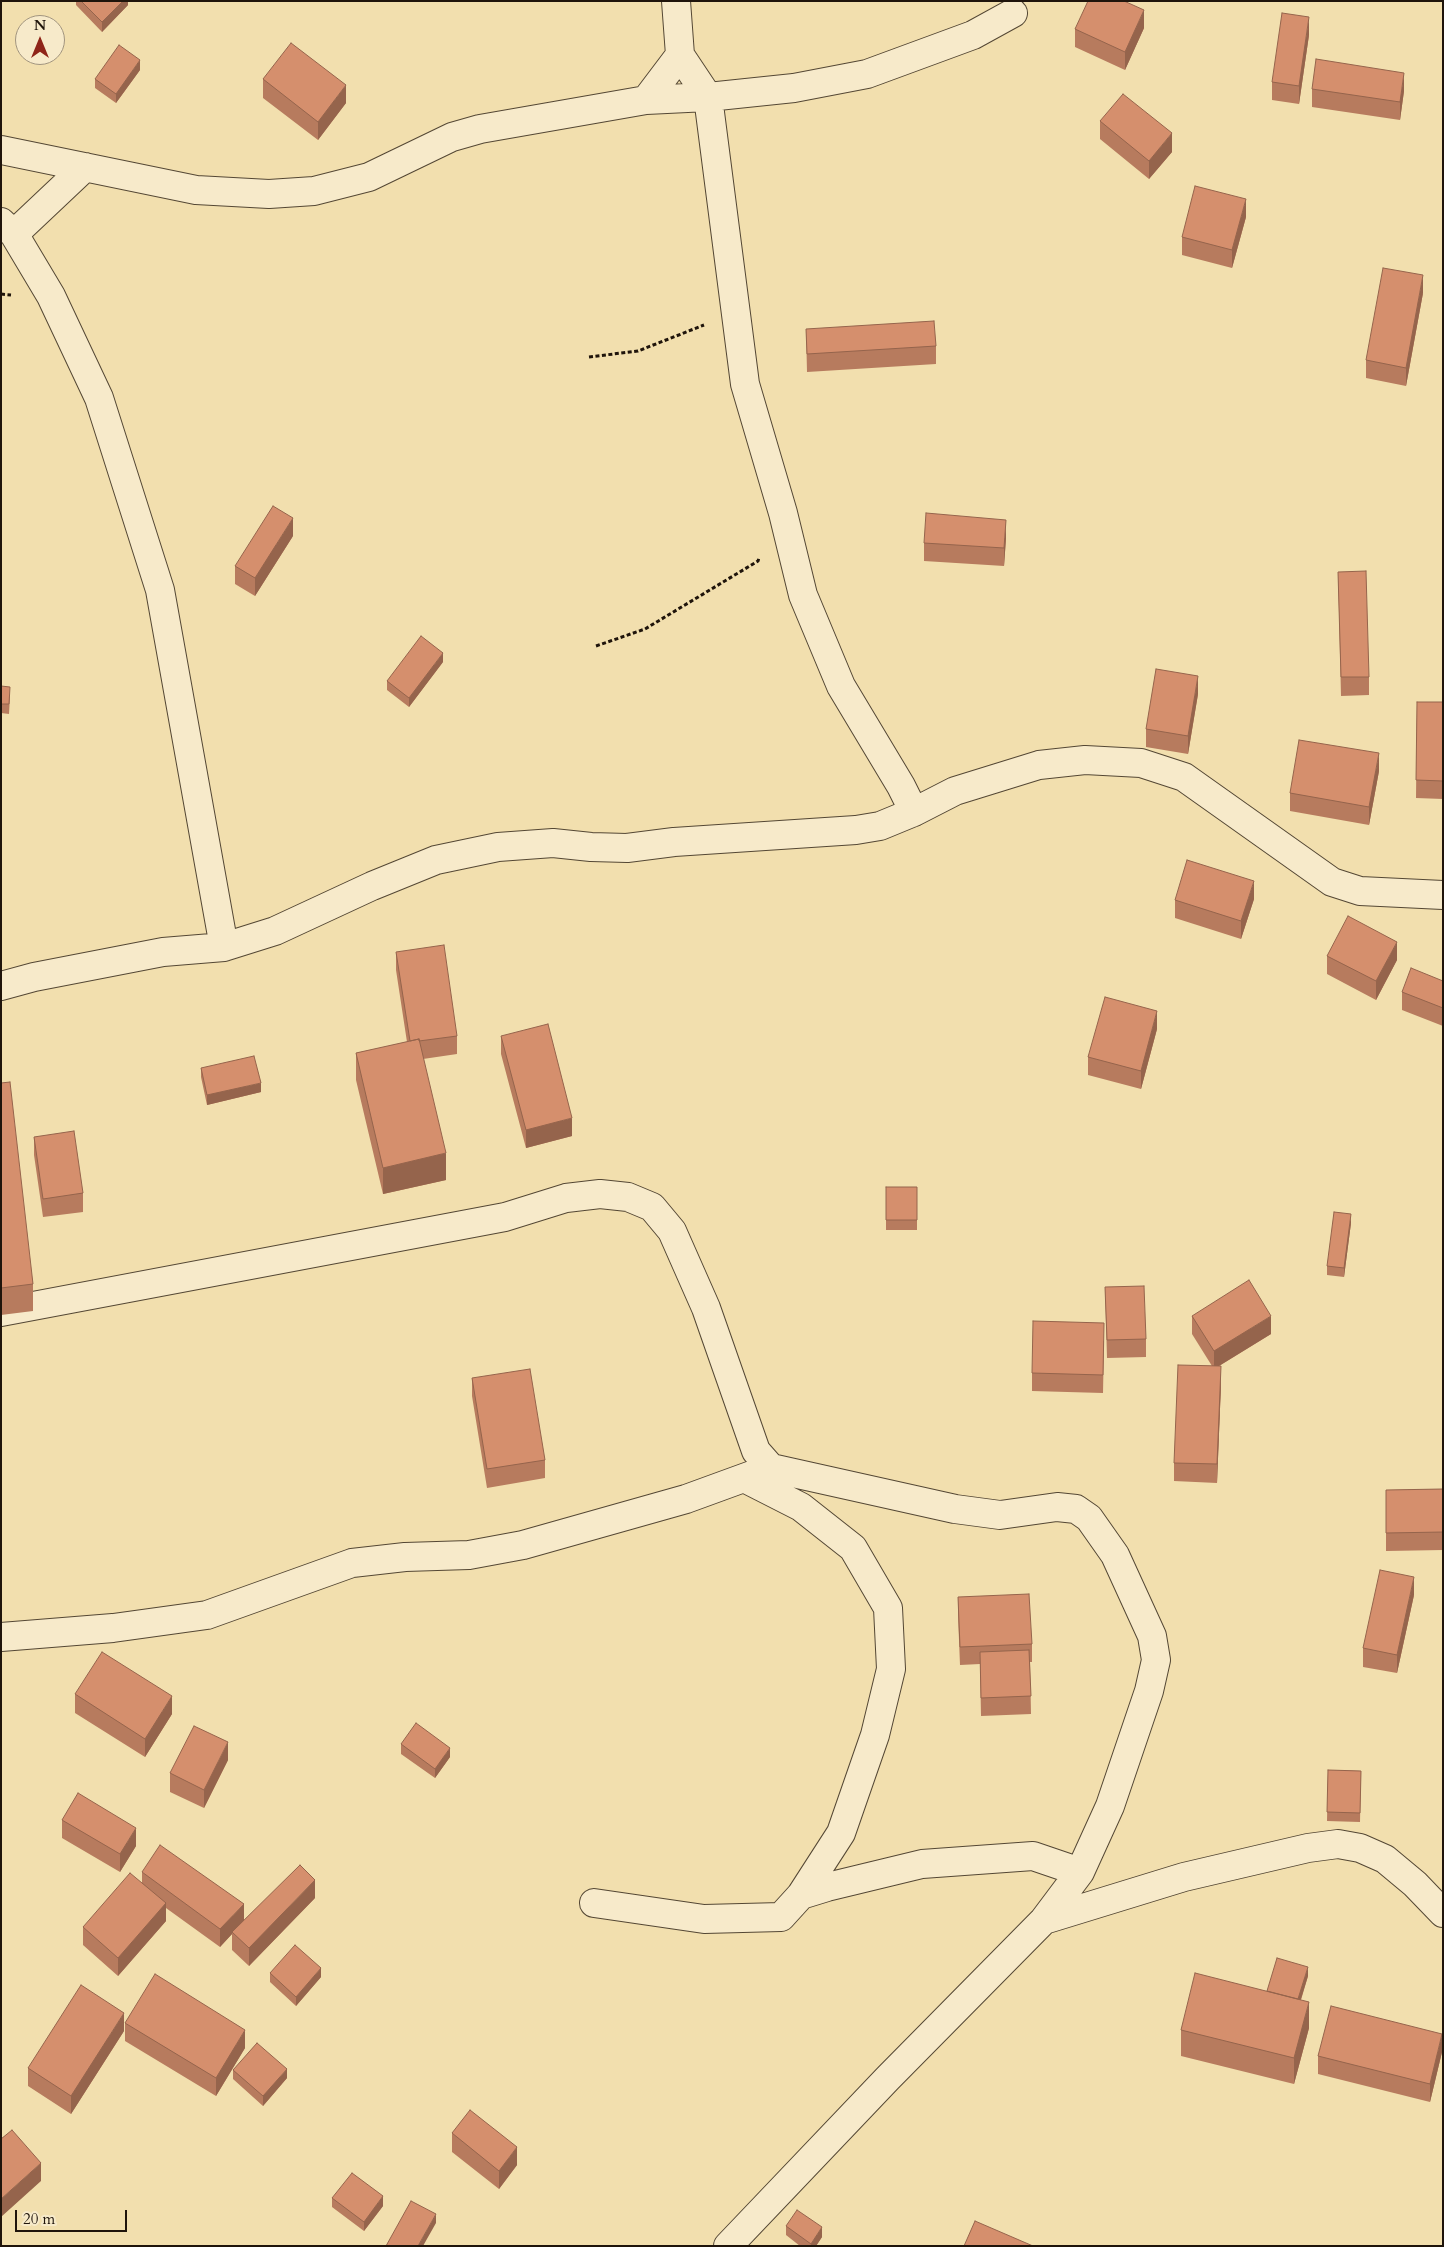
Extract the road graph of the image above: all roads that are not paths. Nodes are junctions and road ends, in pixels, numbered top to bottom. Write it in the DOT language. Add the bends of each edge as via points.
graph roads {
  1 [pos="676,1"];
  2 [pos="1013,13"];
  3 [pos="680,55"];
  4 [pos="708,97"];
  5 [pos="646,100"];
  6 [pos="1,150"];
  7 [pos="85,167"];
  8 [pos="7,228"];
  9 [pos="914,812"];
  10 [pos="1443,895"];
  11 [pos="224,947"];
  12 [pos="1,986"];
  13 [pos="1,1312"];
  14 [pos="771,1468"];
  15 [pos="744,1478"];
  16 [pos="1,1637"];
  17 [pos="1080,1872"];
  18 [pos="801,1895"];
  19 [pos="594,1903"];
  20 [pos="1443,1913"];
  21 [pos="1044,1920"];
  22 [pos="728,2246"];
  1 -- 3 [label="street"];
  2 -- 4 [label="street" via="973,35 867,74 794,88"];
  3 -- 4 [label="street"];
  3 -- 5 [label="street"];
  4 -- 5 [label="street"];
  4 -- 9 [label="street" via="745,384 803,595 841,686"];
  5 -- 7 [label="street" via="480,129 452,137 369,177 314,191 269,194 196,190"];
  6 -- 7 [label="street"];
  7 -- 8 [label="street"];
  8 -- 11 [label="street" via="52,296 99,398 160,590"];
  9 -- 10 [label="street" via="955,791 1039,764 1085,760 1141,763 1184,777 1332,882 1360,891"];
  9 -- 11 [label="street" via="880,826 856,830 626,848 552,843 498,847 436,860 275,930"];
  11 -- 12 [label="street" via="163,952"];
  13 -- 14 [label="street" via="505,1217 566,1198 600,1194 628,1197 652,1207 672,1231 706,1308 756,1451"];
  14 -- 15 [label="street"];
  14 -- 17 [label="street" via="955,1509 1000,1515 1076,1509 1089,1518 1119,1564 1152,1636 1156,1660 1149,1691 1110,1806"];
  15 -- 16 [label="street" via="686,1499 523,1545 469,1555 352,1563 208,1615 113,1628"];
  15 -- 18 [label="street" via="801,1508 854,1548 888,1608 891,1669 875,1735 841,1833"];
  17 -- 18 [label="street" via="1033,1856 922,1864"];
  17 -- 21 [label="street"];
  18 -- 19 [label="street" via="781,1917 704,1919"];
  20 -- 21 [label="street" via="1385,1859 1360,1848 1338,1844 1184,1877"];
  21 -- 22 [label="street" via="894,2071"];
}
